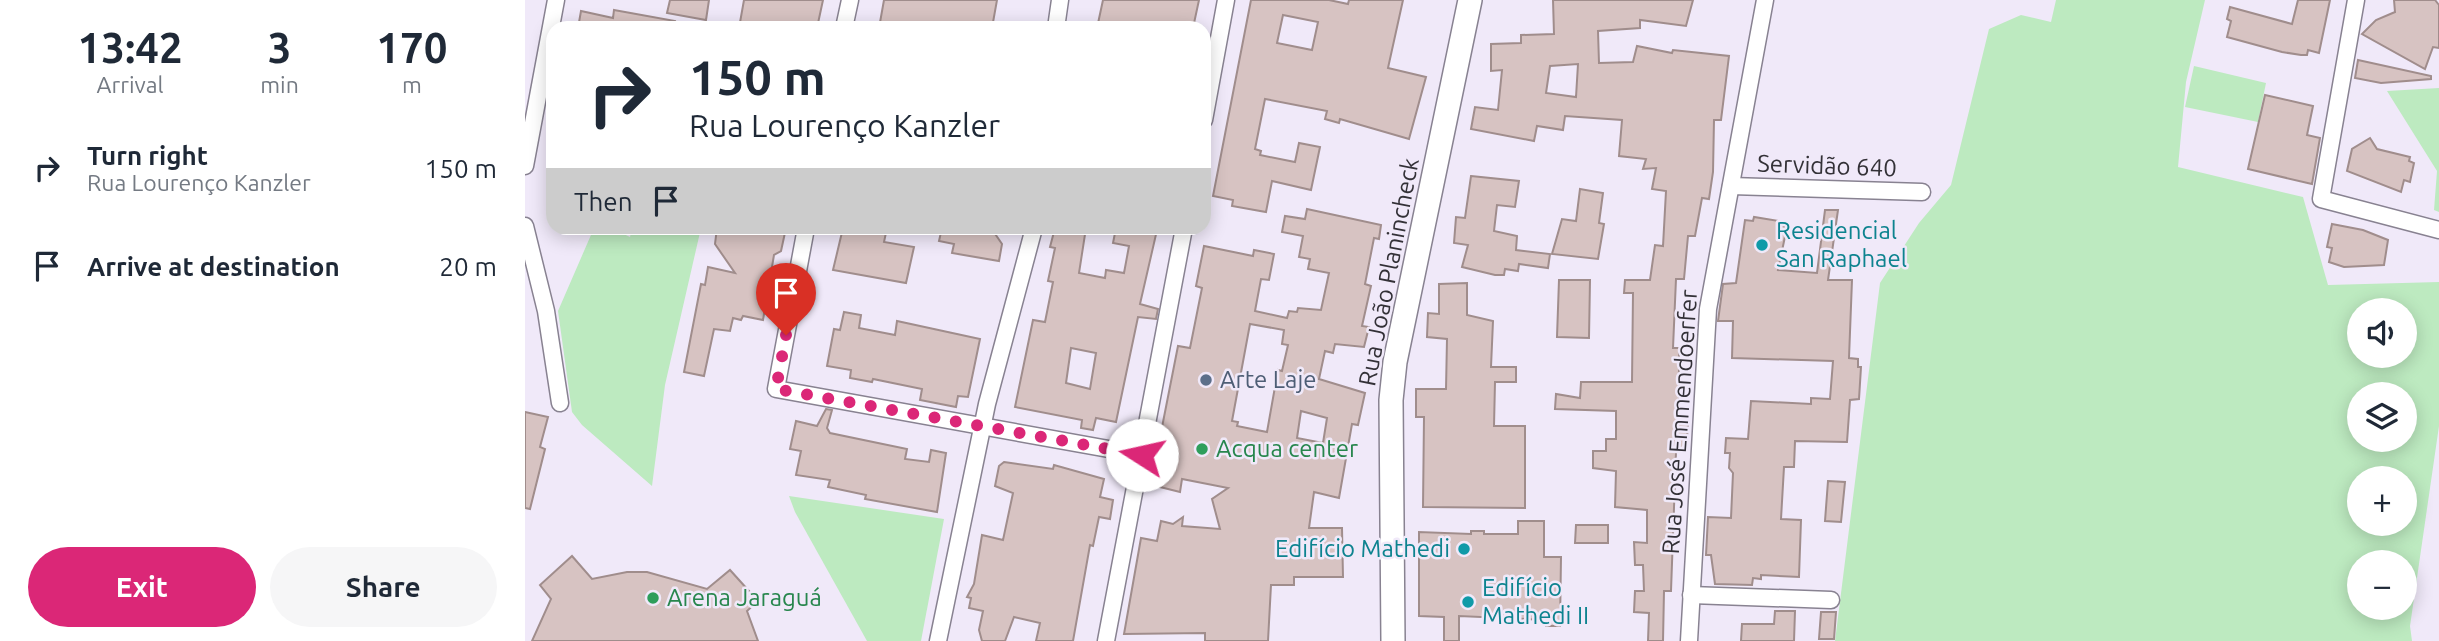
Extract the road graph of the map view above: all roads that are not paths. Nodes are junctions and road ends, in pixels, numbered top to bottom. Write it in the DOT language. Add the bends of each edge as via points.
graph roads {
  1 [pos="556,0"];
  2 [pos="850,0"];
  3 [pos="1060,0"];
  4 [pos="1226,0"];
  5 [pos="1470,0"];
  6 [pos="1765,0"];
  7 [pos="2356,0"];
  8 [pos="552,21"];
  9 [pos="846,21"];
  10 [pos="1057,21"];
  11 [pos="546,54"];
  12 [pos="1211,82"];
  13 [pos="525,166"];
  14 [pos="1731,186"];
  15 [pos="1922,192"];
  16 [pos="525,226"];
  17 [pos="2439,230"];
  18 [pos="805,235"];
  19 [pos="1032,235"];
  20 [pos="1183,235"];
  21 [pos="560,403"];
  22 [pos="982,427"];
  23 [pos="1142,455"];
  24 [pos="1692,595"];
  25 [pos="1831,600"];
  26 [pos="938,641"];
  27 [pos="1106,641"];
  28 [pos="1393,641"];
  29 [pos="1689,641"];
  1 -- 8 [label="street"];
  2 -- 9 [label="street"];
  3 -- 10 [label="street"];
  4 -- 12 [label="street"];
  5 -- 28 [label="main road, Rua João Planincheck" via="1395,362 1391,400"];
  6 -- 14 [label="street, Rua José Emmendoerfer"];
  7 -- 17 [label="street" via="2322,199"];
  11 -- 13 [label="street"];
  14 -- 15 [label="street, Servidão 640"];
  14 -- 24 [label="street, Rua José Emmendoerfer" via="1708,309"];
  16 -- 21 [label="street" via="546,311"];
  18 -- 22 [label="street" via="776,389"];
  19 -- 22 [label="street"];
  20 -- 23 [label="street"];
  22 -- 23 [label="street"];
  22 -- 26 [label="street"];
  23 -- 27 [label="street"];
  24 -- 25 [label="street"];
  24 -- 29 [label="street, Rua José Emmendoerfer"];
}
